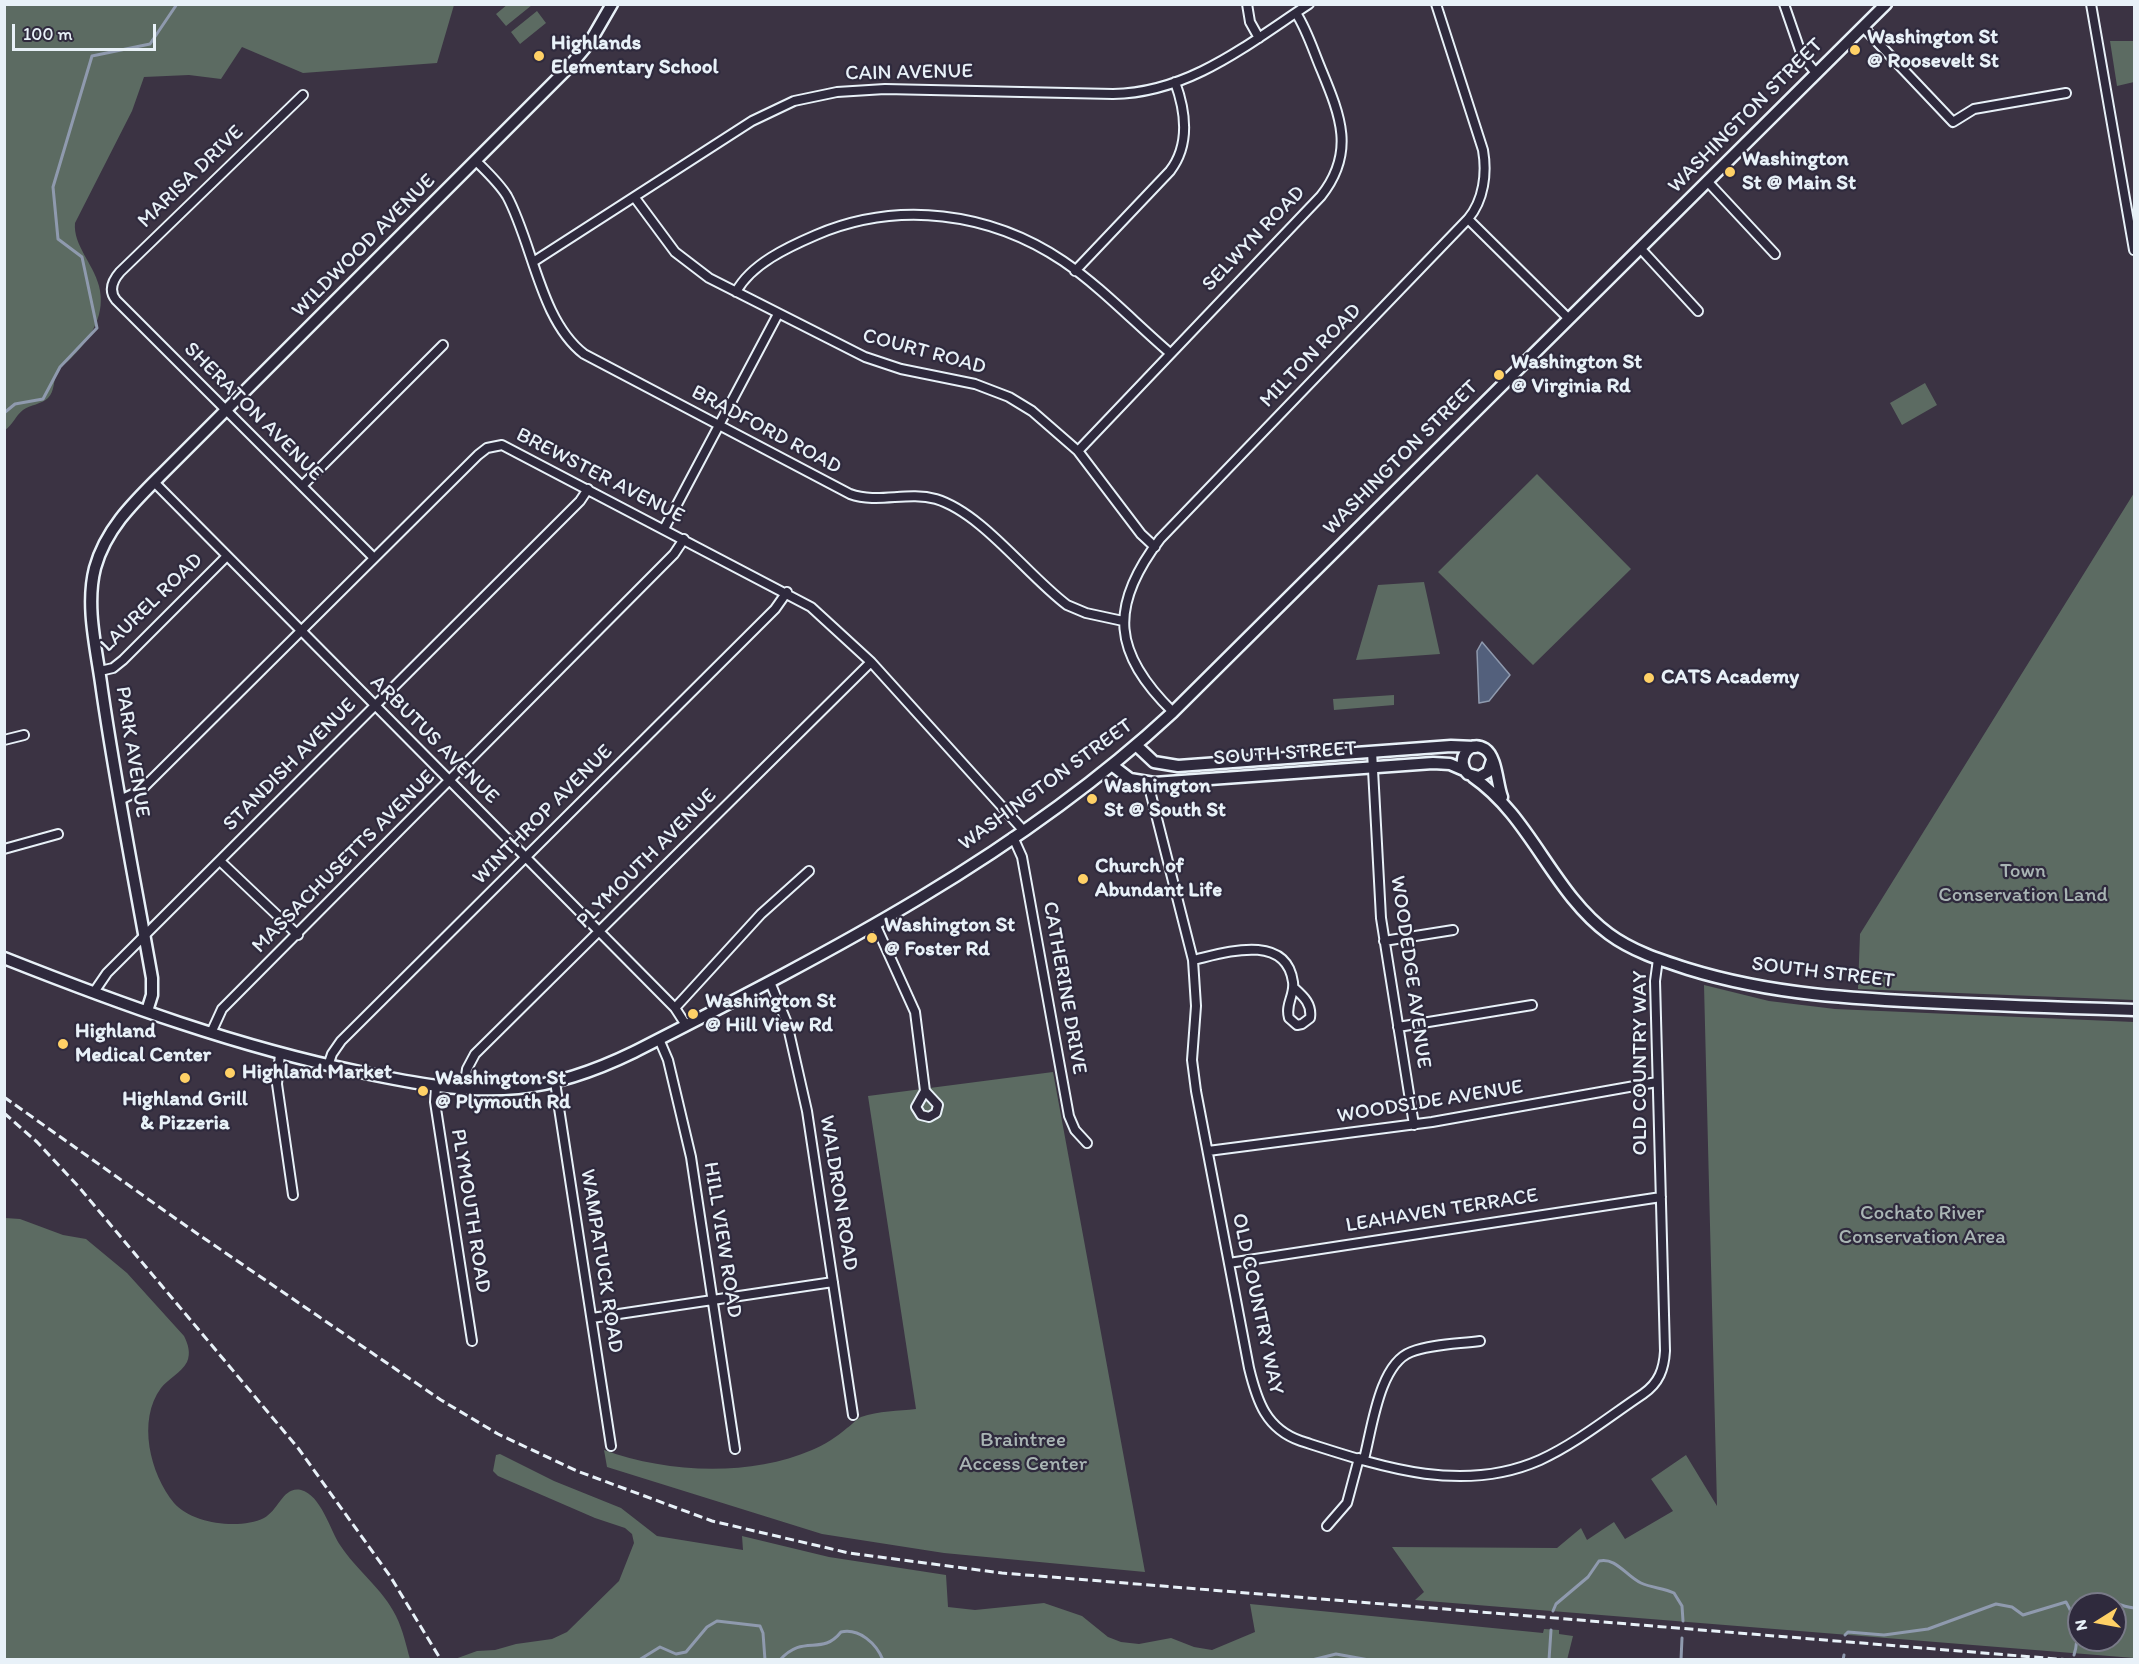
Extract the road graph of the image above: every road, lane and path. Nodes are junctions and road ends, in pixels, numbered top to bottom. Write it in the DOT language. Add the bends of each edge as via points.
graph roads {
  1 [pos="612,4"];
  2 [pos="1247,4"];
  3 [pos="1309,4"];
  4 [pos="1436,4"];
  5 [pos="1784,4"];
  6 [pos="1886,4"];
  7 [pos="2091,4"];
  8 [pos="1296,13"];
  9 [pos="1863,27"];
  10 [pos="1259,38"];
  11 [pos="1816,74"];
  12 [pos="1175,82"];
  13 [pos="2066,93"];
  14 [pos="303,95"];
  15 [pos="476,161"];
  16 [pos="1707,181"];
  17 [pos="635,198"];
  18 [pos="1468,219"];
  19 [pos="1640,248"];
  20 [pos="2134,250"];
  21 [pos="1775,254"];
  22 [pos="533,262"];
  23 [pos="1075,271"];
  24 [pos="111,289"];
  25 [pos="736,292"];
  26 [pos="1698,311"];
  27 [pos="778,314"];
  28 [pos="1569,319"];
  29 [pos="443,345"];
  30 [pos="1170,353"];
  31 [pos="226,410"];
  32 [pos="720,425"];
  33 [pos="1078,451"];
  34 [pos="154,482"];
  35 [pos="302,486"];
  36 [pos="588,489"];
  37 [pos="131,506"];
  38 [pos="664,529"];
  39 [pos="684,539"];
  40 [pos="1155,546"];
  41 [pos="227,556"];
  42 [pos="374,558"];
  43 [pos="786,592"];
  44 [pos="1123,621"];
  45 [pos="301,631"];
  46 [pos="871,662"];
  47 [pos="100,671"];
  48 [pos="375,705"];
  49 [pos="1173,712"];
  50 [pos="24,735"];
  51 [pos="4,740"];
  52 [pos="1137,746"];
  53 [pos="1475,747"];
  54 [pos="1372,751"];
  55 [pos="1492,760"];
  56 [pos="1113,766"];
  57 [pos="1374,767"];
  58 [pos="1468,774"];
  59 [pos="450,781"];
  60 [pos="1148,783"];
  61 [pos="120,800"];
  62 [pos="1506,806"];
  63 [pos="1023,830"];
  64 [pos="58,834"];
  65 [pos="1013,837"];
  66 [pos="4,849"];
  67 [pos="526,858"];
  68 [pos="220,861"];
  69 [pos="809,871"];
  70 [pos="876,926"];
  71 [pos="1453,930"];
  72 [pos="600,932"];
  73 [pos="144,935"];
  74 [pos="298,935"];
  75 [pos="1384,941"];
  76 [pos="4,958"];
  77 [pos="1658,959"];
  78 [pos="1193,960"];
  79 [pos="770,982"];
  80 [pos="1294,988"];
  81 [pos="94,992"];
  82 [pos="1532,1005"];
  83 [pos="675,1008"];
  84 [pos="2134,1010"];
  85 [pos="147,1011"];
  86 [pos="686,1025"];
  87 [pos="1398,1027"];
  88 [pos="211,1033"];
  89 [pos="659,1039"];
  90 [pos="280,1053"];
  91 [pos="328,1066"];
  92 [pos="555,1082"];
  93 [pos="1657,1082"];
  94 [pos="436,1086"];
  95 [pos="464,1089"];
  96 [pos="926,1091"];
  97 [pos="1414,1125"];
  98 [pos="1087,1143"];
  99 [pos="1208,1151"];
  100 [pos="293,1195"];
  101 [pos="1660,1197"];
  102 [pos="1229,1263"];
  103 [pos="833,1282"];
  104 [pos="713,1300"];
  105 [pos="592,1318"];
  106 [pos="472,1341"];
  107 [pos="1480,1341"];
  108 [pos="853,1415"];
  109 [pos="611,1446"];
  110 [pos="735,1449"];
  111 [pos="1361,1458"];
  112 [pos="1327,1526"];
  1 -- 15 [label="main road, WILDWOOD AVENUE" via="575,60"];
  2 -- 10 [label="street" via="1250,22"];
  3 -- 8 [label="street, CAIN AVENUE"];
  4 -- 18 [label="street, MILTON ROAD" via="1485,158 1482,189"];
  5 -- 11 [label="street" via="1802,56"];
  6 -- 9 [label="main road, WASHINGTON STREET"];
  7 -- 20 [label="street"];
  8 -- 10 [label="street, CAIN AVENUE"];
  8 -- 30 [label="street, SELWYN ROAD" via="1340,119 1342,146 1336,170 1321,196"];
  9 -- 11 [label="main road, WASHINGTON STREET"];
  9 -- 13 [label="street" via="1953,122 1965,112 1979,108"];
  10 -- 12 [label="street, CAIN AVENUE" via="1216,65"];
  11 -- 16 [label="main road, WASHINGTON STREET"];
  12 -- 17 [label="street, CAIN AVENUE" via="1121,94 910,88 809,97 752,121"];
  12 -- 23 [label="street" via="1185,127 1180,156"];
  14 -- 24 [label="street, MARISA DRIVE" via="120,272"];
  15 -- 22 [label="street, BRADFORD ROAD" via="506,194"];
  15 -- 31 [label="main road, WILDWOOD AVENUE"];
  16 -- 19 [label="main road, WASHINGTON STREET"];
  16 -- 21 [label="street"];
  17 -- 22 [label="street, CAIN AVENUE"];
  17 -- 25 [label="street, COURT ROAD" via="680,258"];
  18 -- 28 [label="street"];
  18 -- 40 [label="street, MILTON ROAD"];
  19 -- 26 [label="street"];
  19 -- 28 [label="main road, WASHINGTON STREET"];
  22 -- 32 [label="street, BRADFORD ROAD" via="558,322 578,350"];
  23 -- 25 [label="street" via="1037,246 988,225 949,217 898,215 852,222 806,239 754,270"];
  23 -- 30 [label="street"];
  24 -- 31 [label="street, SHERATON AVENUE" via="116,300"];
  25 -- 27 [label="street, COURT ROAD"];
  27 -- 32 [label="street"];
  27 -- 33 [label="street, COURT ROAD" via="873,360 1001,393 1040,416"];
  28 -- 49 [label="main road, WASHINGTON STREET"];
  29 -- 35 [label="street"];
  30 -- 33 [label="street, SELWYN ROAD"];
  31 -- 34 [label="main road, WILDWOOD AVENUE"];
  31 -- 35 [label="street, SHERATON AVENUE"];
  32 -- 38 [label="street"];
  32 -- 44 [label="street, BRADFORD ROAD" via="850,494 867,498 920,496 954,506 1067,605"];
  33 -- 40 [label="street, COURT ROAD" via="1141,534"];
  34 -- 37 [label="main road, WILDWOOD AVENUE"];
  34 -- 41 [label="street, ARBUTUS AVENUE"];
  35 -- 42 [label="street, SHERATON AVENUE"];
  36 -- 38 [label="street, BREWSTER AVENUE"];
  36 -- 42 [label="street, BREWSTER AVENUE" via="512,448 492,446 478,454"];
  36 -- 48 [label="street, STANDISH AVENUE"];
  37 -- 47 [label="main road, PARK AVENUE" via="107,538 93,576 91,607"];
  38 -- 39 [label="street, BREWSTER AVENUE"];
  39 -- 43 [label="street, BREWSTER AVENUE"];
  39 -- 59 [label="street, MASSACHUSETTS AVENUE" via="674,554"];
  40 -- 44 [label="street, MILTON ROAD" via="1136,579"];
  41 -- 45 [label="street, ARBUTUS AVENUE"];
  41 -- 47 [label="street, LAUREL ROAD" via="120,663"];
  42 -- 45 [label="street, BREWSTER AVENUE"];
  43 -- 46 [label="street, BREWSTER AVENUE" via="820,613"];
  43 -- 67 [label="street, WINTHROP AVENUE" via="767,617"];
  44 -- 49 [label="street, MILTON ROAD" via="1123,636 1131,657 1152,691"];
  45 -- 48 [label="street, ARBUTUS AVENUE"];
  45 -- 61 [label="street, BREWSTER AVENUE" via="141,790"];
  46 -- 63 [label="street, BREWSTER AVENUE"];
  46 -- 72 [label="street, PLYMOUTH AVENUE"];
  47 -- 61 [label="main road, PARK AVENUE"];
  48 -- 59 [label="street, ARBUTUS AVENUE"];
  48 -- 68 [label="street, STANDISH AVENUE"];
  49 -- 52 [label="main road, WASHINGTON STREET"];
  50 -- 51 [label="street"];
  52 -- 54 [label="main road, SOUTH STREET" via="1154,762 1178,766"];
  52 -- 56 [label="main road, WASHINGTON STREET"];
  53 -- 54 [label="main road, SOUTH STREET"];
  53 -- 55 [label="main road" via="1485,749"];
  53 -- 58 [label="main road" via="1463,755 1461,763"];
  54 -- 57 [label="street, WOODEDGE AVENUE"];
  55 -- 58 [label="main road" via="1486,774"];
  55 -- 62 [label="main road, SOUTH STREET"];
  56 -- 60 [label="main road, SOUTH STREET" via="1130,779"];
  56 -- 63 [label="main road, WASHINGTON STREET"];
  57 -- 58 [label="main road, SOUTH STREET" via="1445,763"];
  57 -- 60 [label="main road, SOUTH STREET"];
  57 -- 75 [label="street, WOODEDGE AVENUE"];
  58 -- 62 [label="main road, SOUTH STREET"];
  59 -- 67 [label="street, ARBUTUS AVENUE"];
  59 -- 74 [label="street, MASSACHUSETTS AVENUE"];
  60 -- 78 [label="street, OLD COUNTRY WAY"];
  61 -- 73 [label="main road, PARK AVENUE"];
  62 -- 77 [label="main road, SOUTH STREET" via="1588,915 1614,938"];
  63 -- 65 [label="main road, WASHINGTON STREET"];
  64 -- 66 [label="street"];
  65 -- 70 [label="main road, WASHINGTON STREET"];
  65 -- 98 [label="street, CATHERINE DRIVE" via="1022,857 1069,1116"];
  67 -- 72 [label="street, ARBUTUS AVENUE"];
  67 -- 91 [label="street, WINTHROP AVENUE" via="341,1041"];
  68 -- 73 [label="street, STANDISH AVENUE"];
  68 -- 74 [label="street"];
  69 -- 83 [label="street" via="761,914"];
  70 -- 79 [label="main road, WASHINGTON STREET"];
  70 -- 96 [label="street" via="915,1012"];
  71 -- 75 [label="street"];
  72 -- 83 [label="street, ARBUTUS AVENUE"];
  72 -- 95 [label="street, PLYMOUTH AVENUE" via="475,1054 467,1069"];
  73 -- 81 [label="street, STANDISH AVENUE"];
  73 -- 85 [label="main road, PARK AVENUE" via="153,984"];
  74 -- 88 [label="street, MASSACHUSETTS AVENUE" via="222,1009"];
  75 -- 87 [label="street, WOODEDGE AVENUE"];
  76 -- 81 [label="main road, WASHINGTON STREET"];
  77 -- 84 [label="main road, SOUTH STREET" via="1733,981 1817,996"];
  77 -- 93 [label="street, OLD COUNTRY WAY"];
  78 -- 80 [label="street" via="1235,950 1263,950 1285,964"];
  78 -- 99 [label="street, OLD COUNTRY WAY" via="1196,1006 1192,1060"];
  79 -- 86 [label="main road, WASHINGTON STREET"];
  79 -- 103 [label="street, WALDRON ROAD" via="787,1023 801,1083"];
  81 -- 85 [label="main road, WASHINGTON STREET"];
  82 -- 87 [label="street"];
  83 -- 86 [label="street, ARBUTUS AVENUE"];
  85 -- 88 [label="main road, WASHINGTON STREET"];
  86 -- 89 [label="main road, WASHINGTON STREET"];
  87 -- 97 [label="street, WOODEDGE AVENUE"];
  88 -- 90 [label="main road, WASHINGTON STREET"];
  89 -- 92 [label="main road, WASHINGTON STREET" via="600,1068"];
  89 -- 104 [label="street, HILL VIEW ROAD" via="668,1060 689,1148"];
  90 -- 91 [label="main road, WASHINGTON STREET"];
  90 -- 100 [label="street" via="277,1091"];
  91 -- 94 [label="main road, WASHINGTON STREET"];
  92 -- 95 [label="main road, WASHINGTON STREET"];
  92 -- 105 [label="street, WAMPATUCK ROAD"];
  93 -- 97 [label="street, WOODSIDE AVENUE"];
  93 -- 101 [label="street, OLD COUNTRY WAY"];
  94 -- 95 [label="main road, WASHINGTON STREET"];
  94 -- 106 [label="street, PLYMOUTH ROAD" via="436,1108"];
  97 -- 99 [label="street, WOODSIDE AVENUE"];
  99 -- 102 [label="street, OLD COUNTRY WAY"];
  101 -- 102 [label="street, LEAHAVEN TERRACE"];
  101 -- 111 [label="street, OLD COUNTRY WAY" via="1664,1358 1660,1376 1648,1390 1548,1455 1506,1471 1469,1478 1444,1477"];
  102 -- 111 [label="street, OLD COUNTRY WAY" via="1249,1368 1263,1412 1289,1436"];
  103 -- 104 [label="street"];
  103 -- 108 [label="street, WALDRON ROAD"];
  104 -- 105 [label="street"];
  104 -- 110 [label="street, HILL VIEW ROAD"];
  105 -- 109 [label="street, WAMPATUCK ROAD"];
  107 -- 111 [label="street" via="1417,1350 1395,1362"];
  111 -- 112 [label="street" via="1347,1503"];
}
